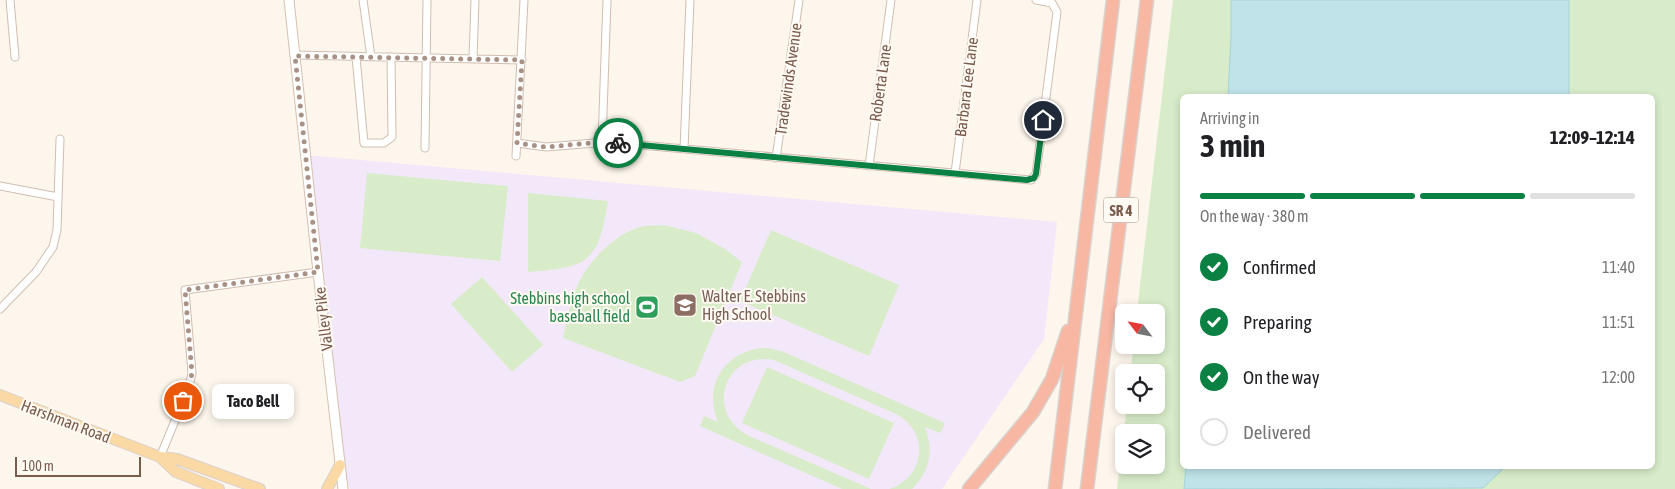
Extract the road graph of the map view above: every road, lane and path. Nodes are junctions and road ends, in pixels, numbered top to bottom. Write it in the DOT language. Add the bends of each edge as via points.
graph roads {
  1 [pos="10,0"];
  2 [pos="289,0"];
  3 [pos="363,0"];
  4 [pos="427,0"];
  5 [pos="475,0"];
  6 [pos="524,0"];
  7 [pos="607,0"];
  8 [pos="690,0"];
  9 [pos="799,0"];
  10 [pos="891,0"];
  11 [pos="977,0"];
  12 [pos="1036,0"];
  13 [pos="1113,0"];
  14 [pos="1147,0"];
  15 [pos="295,56"];
  16 [pos="15,57"];
  17 [pos="356,57"];
  18 [pos="371,57"];
  19 [pos="391,57"];
  20 [pos="426,57"];
  21 [pos="473,58"];
  22 [pos="522,60"];
  23 [pos="60,139"];
  24 [pos="602,142"];
  25 [pos="517,143"];
  26 [pos="425,148"];
  27 [pos="684,149"];
  28 [pos="516,156"];
  29 [pos="776,158"];
  30 [pos="869,166"];
  31 [pos="955,173"];
  32 [pos="0,186"];
  33 [pos="58,197"];
  34 [pos="318,272"];
  35 [pos="1078,292"];
  36 [pos="0,309"];
  37 [pos="0,395"];
  38 [pos="1095,421"];
  39 [pos="160,457"];
  40 [pos="340,465"];
  41 [pos="219,489"];
  42 [pos="260,489"];
  43 [pos="328,489"];
  44 [pos="343,489"];
  45 [pos="969,489"];
  46 [pos="1055,489"];
  47 [pos="1087,489"];
  48 [pos="1095,489"];
  1 -- 16 [label="street"];
  2 -- 15 [label="street, Valley Pike"];
  3 -- 18 [label="street"];
  4 -- 20 [label="street"];
  5 -- 21 [label="street"];
  6 -- 22 [label="street"];
  7 -- 24 [label="street"];
  8 -- 27 [label="street"];
  9 -- 29 [label="street, Tradewinds Avenue"];
  10 -- 30 [label="street, Roberta Lane"];
  11 -- 31 [label="street, Barbara Lee Lane"];
  12 -- 31 [label="street" via="1048,1 1057,12 1036,174 1031,180"];
  13 -- 35 [label="highway, SR 4"];
  14 -- 38 [label="highway, SR 4"];
  15 -- 17 [label="street"];
  15 -- 34 [label="street, Valley Pike"];
  17 -- 18 [label="street"];
  17 -- 19 [label="street" via="364,143 384,143 392,137"];
  18 -- 19 [label="street"];
  19 -- 20 [label="street"];
  20 -- 21 [label="street"];
  20 -- 26 [label="street"];
  21 -- 22 [label="street"];
  22 -- 25 [label="street"];
  23 -- 33 [label="street"];
  24 -- 25 [label="street" via="553,147"];
  24 -- 27 [label="street"];
  25 -- 28 [label="street"];
  27 -- 29 [label="street"];
  29 -- 30 [label="street"];
  30 -- 31 [label="street"];
  32 -- 33 [label="street"];
  33 -- 36 [label="street" via="53,247 36,272"];
  34 -- 39 [label="street" via="185,290 192,373"];
  34 -- 40 [label="street, Valley Pike"];
  35 -- 45 [label="highway" via="1052,379 1033,412"];
  35 -- 46 [label="highway, SR 4"];
  37 -- 39 [label="main road, Harshman Road"];
  38 -- 47 [label="highway, SR 4"];
  38 -- 48 [label="highway"];
  39 -- 41 [label="main road, Harshman Road" via="176,472"];
  39 -- 42 [label="main road, Harshman Road" via="177,459"];
  40 -- 43 [label="main road"];
  40 -- 44 [label="street, Valley Pike"];
}
